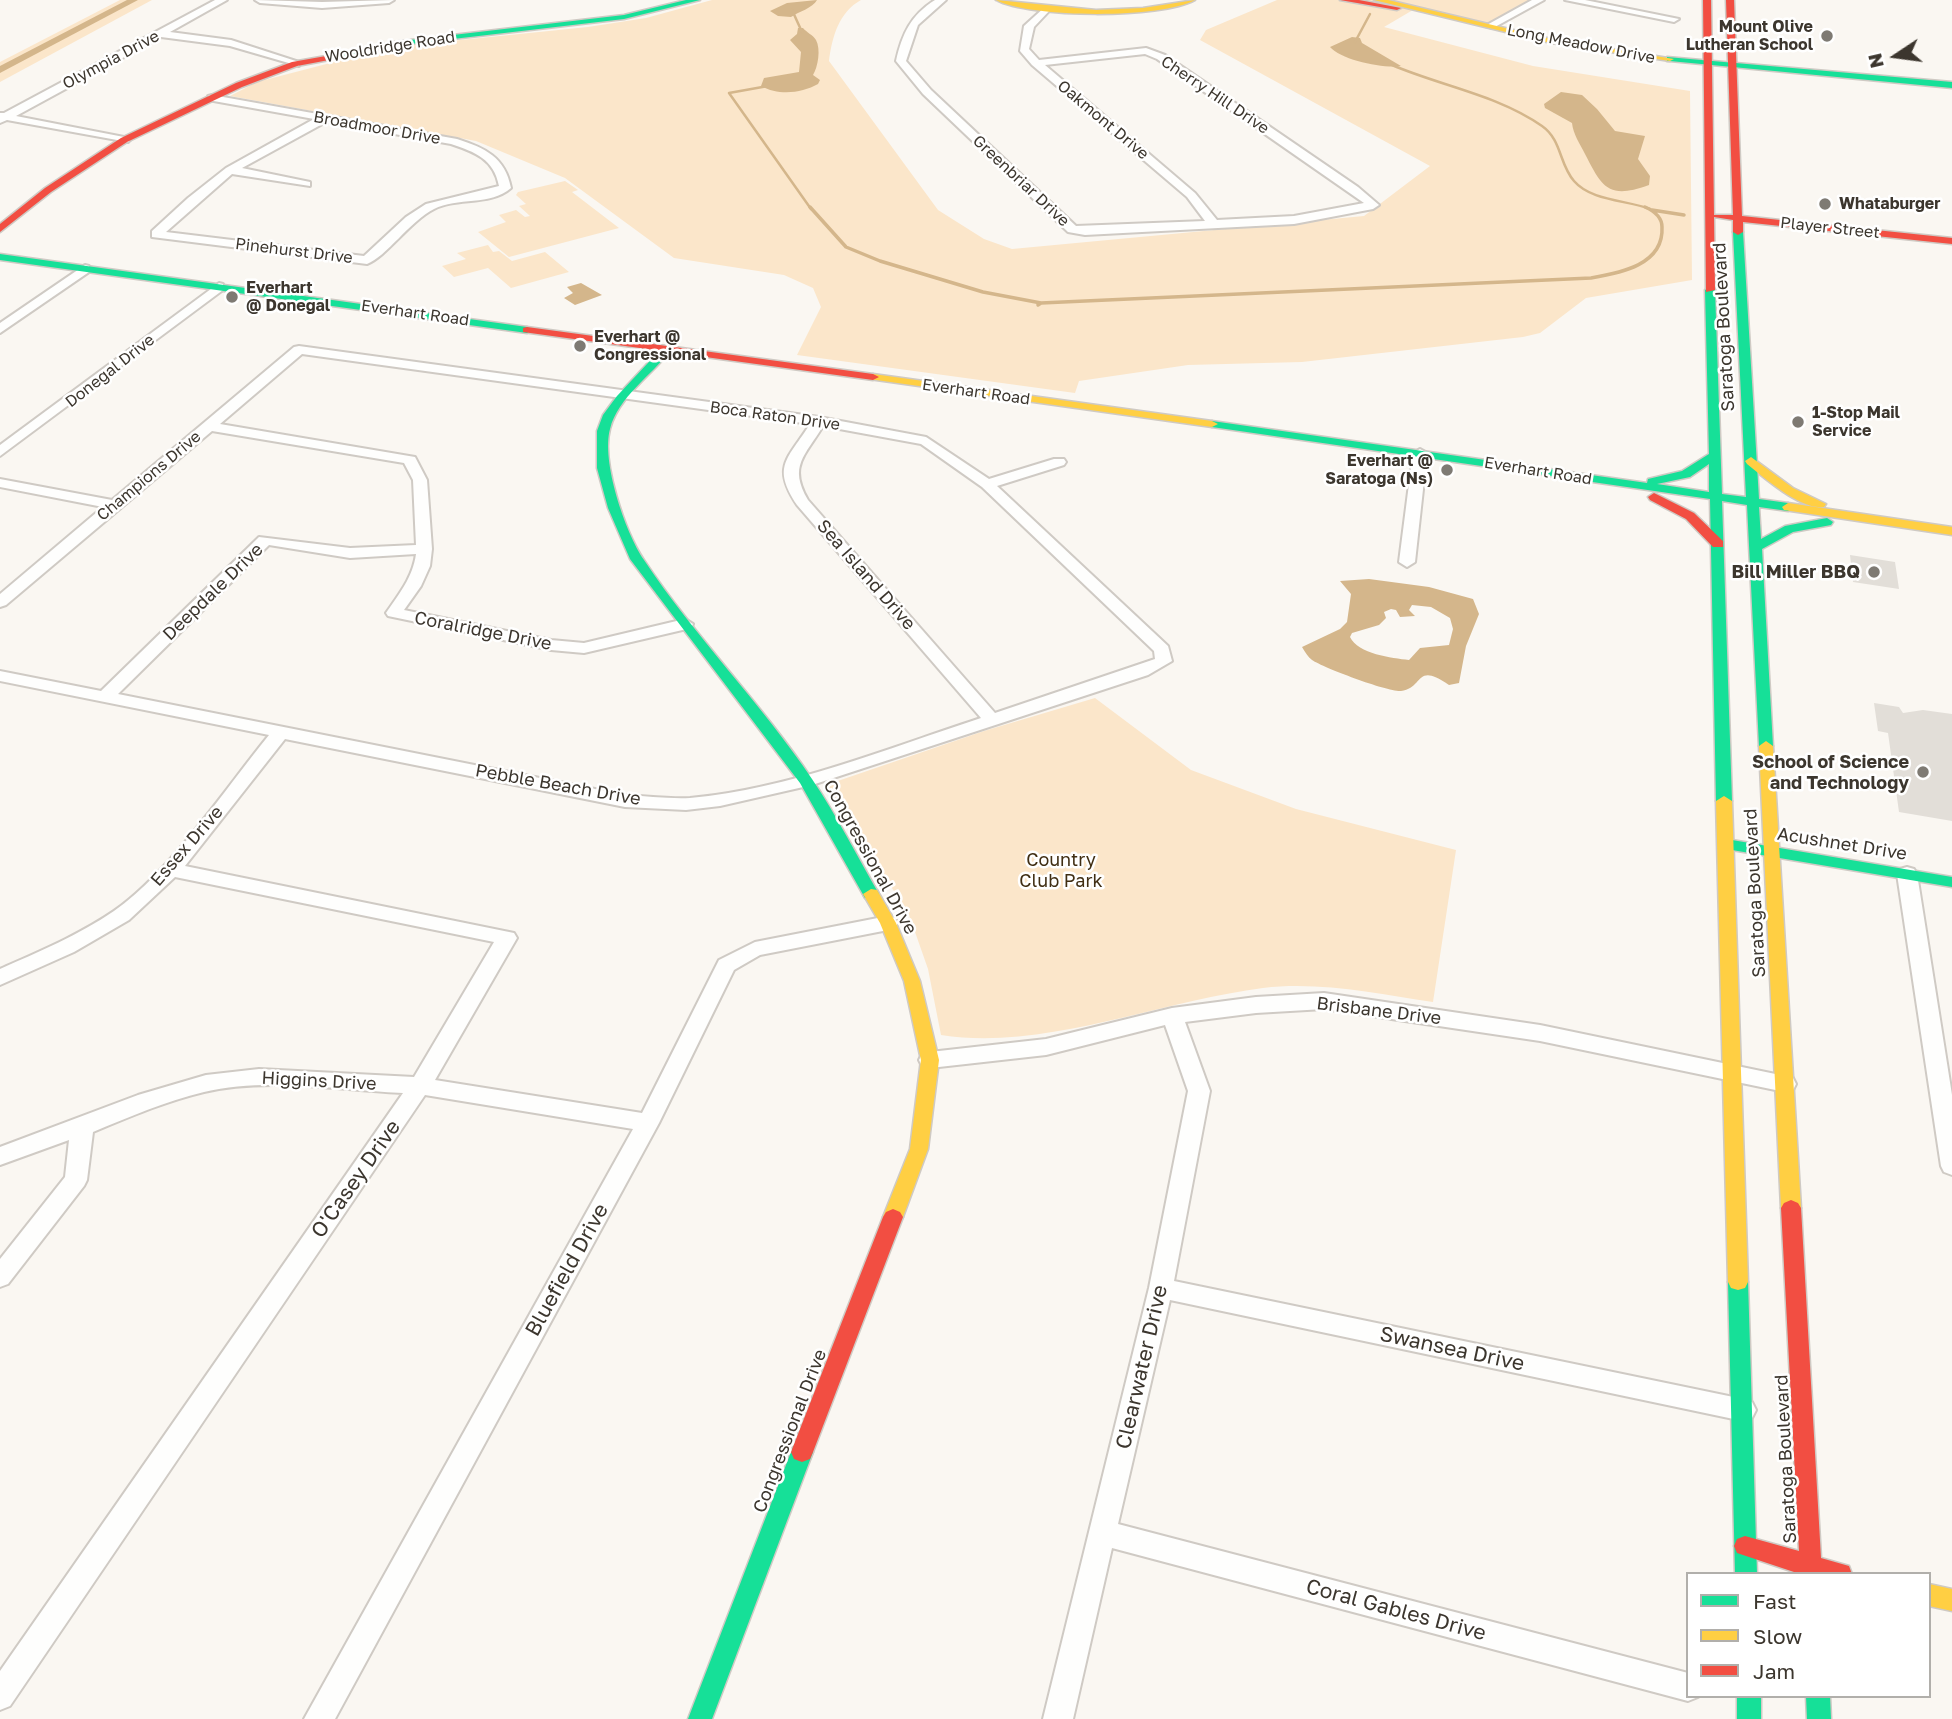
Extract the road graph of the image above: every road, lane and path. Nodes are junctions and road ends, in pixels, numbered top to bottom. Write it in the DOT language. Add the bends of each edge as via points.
graph roads {
  1 [pos="222,0"];
  2 [pos="260,0"];
  3 [pos="389,0"];
  4 [pos="696,0"];
  5 [pos="942,0"];
  6 [pos="1000,0"];
  7 [pos="1191,0"];
  8 [pos="1344,0"];
  9 [pos="1378,0"];
  10 [pos="1539,0"];
  11 [pos="1570,0"];
  12 [pos="1707,0"];
  13 [pos="1730,0"];
  14 [pos="1046,9"];
  15 [pos="1420,11"];
  16 [pos="1674,19"];
  17 [pos="1490,26"];
  18 [pos="160,34"];
  19 [pos="295,64"];
  20 [pos="1036,64"];
  21 [pos="1707,64"];
  22 [pos="1733,66"];
  23 [pos="1952,85"];
  24 [pos="212,98"];
  25 [pos="2,118"];
  26 [pos="323,119"];
  27 [pos="124,140"];
  28 [pos="230,170"];
  29 [pos="306,184"];
  30 [pos="494,194"];
  31 [pos="1373,205"];
  32 [pos="1708,215"];
  33 [pos="1737,218"];
  34 [pos="1214,224"];
  35 [pos="0,229"];
  36 [pos="1952,241"];
  37 [pos="0,257"];
  38 [pos="85,269"];
  39 [pos="219,287"];
  40 [pos="0,329"];
  41 [pos="299,350"];
  42 [pos="666,350"];
  43 [pos="626,395"];
  44 [pos="819,421"];
  45 [pos="209,426"];
  46 [pos="0,453"];
  47 [pos="1420,453"];
  48 [pos="1716,455"];
  49 [pos="1059,461"];
  50 [pos="1751,461"];
  51 [pos="0,483"];
  52 [pos="1620,483"];
  53 [pos="987,484"];
  54 [pos="1717,498"];
  55 [pos="1753,503"];
  56 [pos="116,505"];
  57 [pos="1886,522"];
  58 [pos="1952,531"];
  59 [pos="1718,544"];
  60 [pos="1755,548"];
  61 [pos="424,549"];
  62 [pos="1407,562"];
  63 [pos="0,602"];
  64 [pos="685,624"];
  65 [pos="1164,661"];
  66 [pos="0,676"];
  67 [pos="105,697"];
  68 [pos="991,719"];
  69 [pos="282,731"];
  70 [pos="806,781"];
  71 [pos="1727,844"];
  72 [pos="1773,852"];
  73 [pos="171,870"];
  74 [pos="1907,874"];
  75 [pos="1952,882"];
  76 [pos="888,923"];
  77 [pos="0,978"];
  78 [pos="1172,1016"];
  79 [pos="930,1060"];
  80 [pos="1733,1073"];
  81 [pos="1785,1084"];
  82 [pos="420,1086"];
  83 [pos="648,1123"];
  84 [pos="82,1128"];
  85 [pos="0,1156"];
  86 [pos="1952,1166"];
  87 [pos="0,1277"];
  88 [pos="1161,1288"];
  89 [pos="1743,1410"];
  90 [pos="1104,1533"];
  91 [pos="1745,1546"];
  92 [pos="1811,1570"];
  93 [pos="1746,1572"];
  94 [pos="1931,1595"];
  95 [pos="1952,1600"];
  96 [pos="1686,1686"];
  97 [pos="0,1696"];
  98 [pos="1818,1698"];
  99 [pos="319,1719"];
  100 [pos="700,1719"];
  101 [pos="1058,1719"];
  102 [pos="1819,1719"];
  1 -- 18 [label="street, Olympia Drive"];
  2 -- 3 [label="street" via="322,5"];
  4 -- 19 [label="main road, Wooldridge Road" via="624,17 393,44"];
  5 -- 34 [label="street, Greenbriar Drive" via="927,8 907,31 901,61 927,92 1072,229"];
  6 -- 14 [label="main road"];
  7 -- 14 [label="main road" via="1126,13"];
  8 -- 15 [label="main road, Long Meadow Drive"];
  9 -- 15 [label="main road, Long Meadow Drive"];
  10 -- 17 [label="street"];
  11 -- 16 [label="street"];
  12 -- 21 [label="main road, Saratoga Boulevard"];
  13 -- 22 [label="main road, Saratoga Boulevard"];
  14 -- 20 [label="street" via="1030,26 1024,49"];
  15 -- 17 [label="main road, Long Meadow Drive"];
  17 -- 21 [label="main road, Long Meadow Drive" via="1551,41"];
  18 -- 19 [label="street" via="231,43"];
  18 -- 25 [label="street, Olympia Drive"];
  19 -- 24 [label="main road, Wooldridge Road"];
  20 -- 31 [label="street, Cherry Hill Drive" via="1136,51 1161,57"];
  20 -- 34 [label="street, Oakmont Drive" via="1191,195"];
  21 -- 22 [label="main road, Long Meadow Drive"];
  21 -- 32 [label="main road, Saratoga Boulevard"];
  22 -- 23 [label="main road, Long Meadow Drive"];
  22 -- 33 [label="main road, Saratoga Boulevard"];
  24 -- 26 [label="street, Broadmoor Drive"];
  24 -- 27 [label="main road, Wooldridge Road"];
  25 -- 27 [label="street"];
  26 -- 28 [label="street"];
  26 -- 30 [label="street, Broadmoor Drive" via="453,141 487,154 504,171 505,188"];
  27 -- 35 [label="main road, Wooldridge Road" via="48,190"];
  28 -- 29 [label="street"];
  28 -- 30 [label="street, Pinehurst Drive" via="156,234 367,260 423,210 441,202"];
  31 -- 34 [label="street, Greenbriar Drive" via="1294,219"];
  32 -- 33 [label="main road, Player Street"];
  32 -- 48 [label="main road, Saratoga Boulevard"];
  33 -- 36 [label="main road, Player Street"];
  33 -- 50 [label="main road, Saratoga Boulevard"];
  37 -- 38 [label="main road, Everhart Road"];
  38 -- 39 [label="main road, Everhart Road"];
  38 -- 40 [label="street"];
  39 -- 42 [label="main road, Everhart Road"];
  39 -- 46 [label="street, Donegal Drive"];
  41 -- 43 [label="street, Boca Raton Drive"];
  41 -- 45 [label="street, Champions Drive"];
  42 -- 43 [label="main road, Congressional Drive"];
  42 -- 47 [label="main road, Everhart Road"];
  43 -- 44 [label="street, Boca Raton Drive"];
  43 -- 64 [label="main road, Congressional Drive" via="604,426 601,459 620,527 636,559"];
  44 -- 53 [label="street, Boca Raton Drive" via="926,441"];
  44 -- 68 [label="street, Sea Island Drive" via="791,466 790,482 802,502"];
  45 -- 56 [label="street, Champions Drive"];
  45 -- 61 [label="street, Coralridge Drive" via="410,460 420,480"];
  47 -- 52 [label="main road, Everhart Road"];
  47 -- 62 [label="street"];
  48 -- 52 [label="main road" via="1682,476"];
  48 -- 54 [label="main road, Saratoga Boulevard"];
  49 -- 53 [label="street"];
  50 -- 55 [label="main road, Saratoga Boulevard"];
  50 -- 57 [label="main road" via="1789,491 1849,514"];
  51 -- 56 [label="street"];
  52 -- 54 [label="main road, Everhart Road"];
  52 -- 59 [label="main road" via="1685,511"];
  53 -- 65 [label="street, Boca Raton Drive" via="1162,650"];
  54 -- 55 [label="main road, Everhart Road"];
  54 -- 59 [label="main road, Saratoga Boulevard"];
  55 -- 57 [label="main road, Everhart Road"];
  55 -- 60 [label="main road, Saratoga Boulevard"];
  56 -- 63 [label="street, Champions Drive"];
  57 -- 58 [label="main road, Everhart Road"];
  57 -- 60 [label="main road" via="1801,524"];
  59 -- 71 [label="main road, Saratoga Boulevard"];
  60 -- 72 [label="main road, Saratoga Boulevard"];
  61 -- 64 [label="street, Coralridge Drive" via="414,586 394,613 584,648"];
  61 -- 67 [label="street, Deepdale Drive" via="350,553 265,540"];
  64 -- 70 [label="main road, Congressional Drive"];
  65 -- 68 [label="street, Pebble Beach Drive"];
  66 -- 67 [label="street"];
  67 -- 69 [label="street, Pebble Beach Drive"];
  68 -- 70 [label="street, Pebble Beach Drive"];
  69 -- 70 [label="street, Pebble Beach Drive" via="625,801 686,804"];
  69 -- 73 [label="street, Essex Drive"];
  70 -- 76 [label="main road, Congressional Drive"];
  71 -- 72 [label="main road, Acushnet Drive"];
  71 -- 80 [label="main road, Saratoga Boulevard"];
  72 -- 74 [label="main road, Acushnet Drive"];
  72 -- 81 [label="main road, Saratoga Boulevard"];
  73 -- 77 [label="street, Essex Drive" via="122,915"];
  73 -- 82 [label="street, O'Casey Drive" via="507,937"];
  74 -- 75 [label="main road, Acushnet Drive"];
  74 -- 86 [label="street"];
  76 -- 79 [label="main road, Congressional Drive" via="912,981"];
  76 -- 83 [label="street, Bluefield Drive" via="754,949 726,965"];
  78 -- 79 [label="street, Brisbane Drive" via="1046,1047"];
  78 -- 80 [label="street, Brisbane Drive" via="1324,1001 1540,1033"];
  78 -- 88 [label="street, Clearwater Drive" via="1199,1091"];
  79 -- 100 [label="main road, Congressional Drive" via="919,1149"];
  80 -- 81 [label="street, Brisbane Drive"];
  80 -- 89 [label="main road, Saratoga Boulevard"];
  81 -- 92 [label="main road, Saratoga Boulevard"];
  82 -- 83 [label="street, Higgins Drive"];
  82 -- 84 [label="street, Higgins Drive" via="259,1077 206,1083 146,1101"];
  82 -- 97 [label="street, O'Casey Drive"];
  83 -- 99 [label="street, Bluefield Drive"];
  84 -- 85 [label="street, Higgins Drive"];
  84 -- 87 [label="street" via="76,1180"];
  88 -- 89 [label="street, Swansea Drive"];
  88 -- 90 [label="street, Clearwater Drive"];
  89 -- 91 [label="main road, Saratoga Boulevard"];
  90 -- 96 [label="street, Coral Gables Drive"];
  90 -- 101 [label="street, Clearwater Drive"];
  91 -- 92 [label="main road"];
  91 -- 93 [label="main road, Saratoga Boulevard"];
  94 -- 95 [label="main road"];
  98 -- 102 [label="main road"];
}
